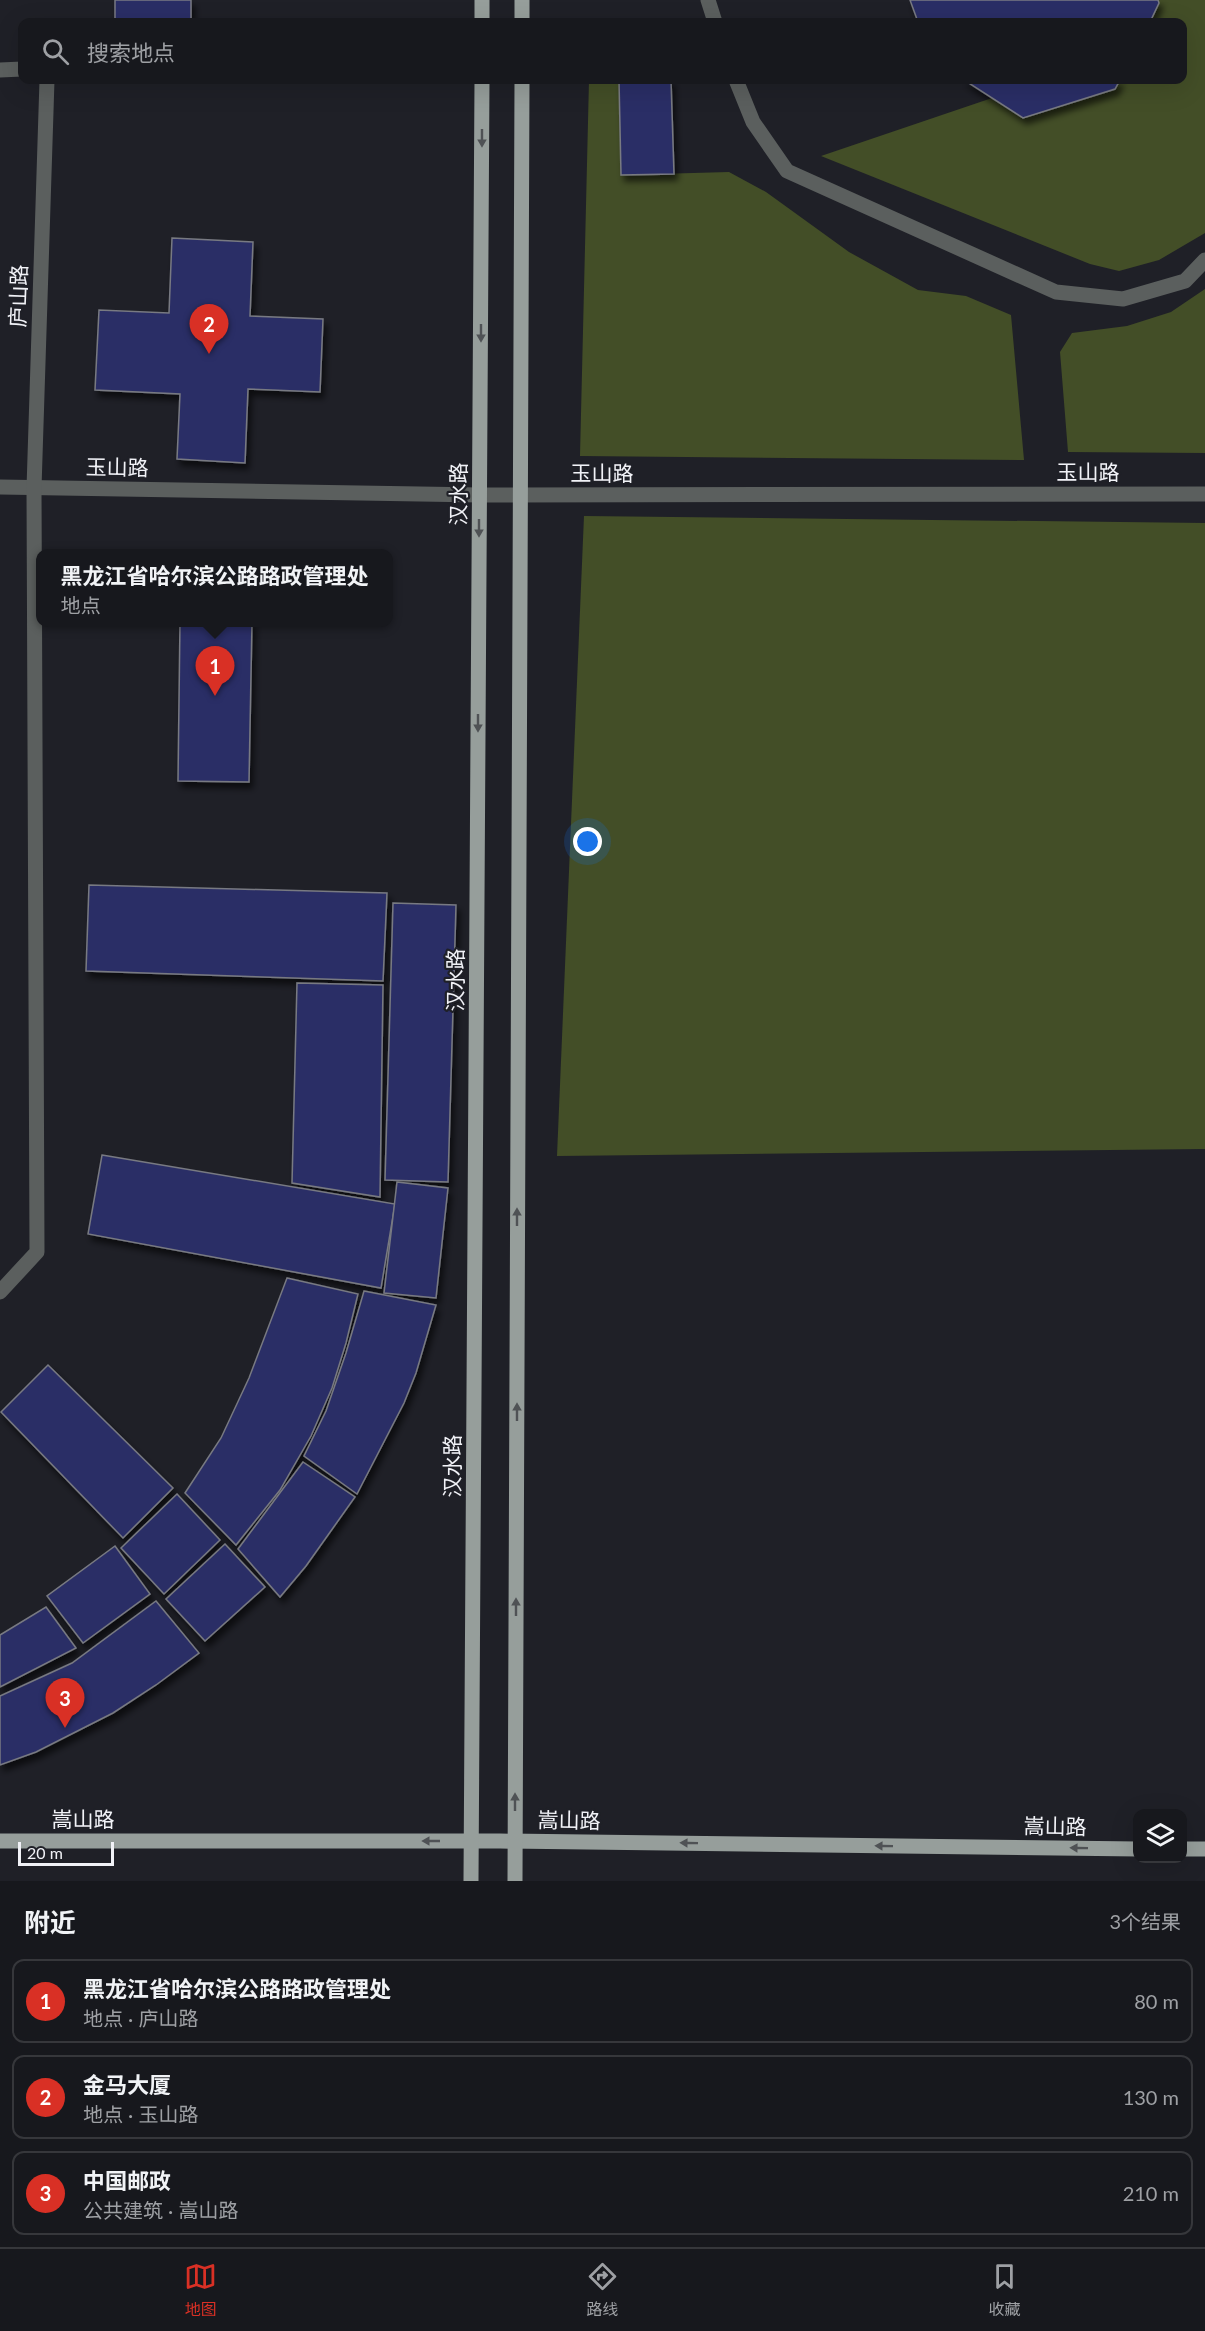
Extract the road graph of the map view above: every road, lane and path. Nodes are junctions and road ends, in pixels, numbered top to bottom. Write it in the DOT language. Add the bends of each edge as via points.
graph roads {
  1 [pos="482,0"];
  2 [pos="522,0"];
  3 [pos="708,0"];
  4 [pos="482,18"];
  5 [pos="522,18"];
  6 [pos="714,18"];
  7 [pos="18,69"];
  8 [pos="0,70"];
  9 [pos="47,84"];
  10 [pos="482,84"];
  11 [pos="522,84"];
  12 [pos="738,84"];
  13 [pos="1205,260"];
  14 [pos="0,487"];
  15 [pos="34,488"];
  16 [pos="1205,494"];
  17 [pos="480,495"];
  18 [pos="520,495"];
  19 [pos="0,1292"];
  20 [pos="0,1840"];
  21 [pos="471,1841"];
  22 [pos="515,1841"];
  23 [pos="1133,1849"];
  24 [pos="1187,1849"];
  25 [pos="1205,1850"];
  26 [pos="471,1881"];
  27 [pos="515,1881"];
  1 -- 4 [label="main road"];
  2 -- 5 [label="main road"];
  3 -- 6 [label="street"];
  7 -- 8 [label="street"];
  9 -- 15 [label="street, 庐山路"];
  10 -- 17 [label="main road, 汉水路, one-way"];
  11 -- 18 [label="main road"];
  12 -- 13 [label="street" via="753,122 787,171 1056,292 1123,298 1185,281"];
  14 -- 15 [label="street, 玉山路"];
  15 -- 17 [label="street, 玉山路"];
  15 -- 19 [label="street, 庐山路" via="37,1252"];
  16 -- 18 [label="street, 玉山路"];
  17 -- 18 [label="street, 玉山路"];
  17 -- 21 [label="main road, 汉水路, one-way"];
  22 -- 18 [label="main road, one-way"];
  21 -- 20 [label="main road, 嵩山路, one-way"];
  21 -- 22 [label="main road, 嵩山路"];
  21 -- 26 [label="main road, 汉水路"];
  23 -- 22 [label="main road, 嵩山路, one-way"];
  22 -- 27 [label="main road"];
  24 -- 25 [label="main road"];
}
